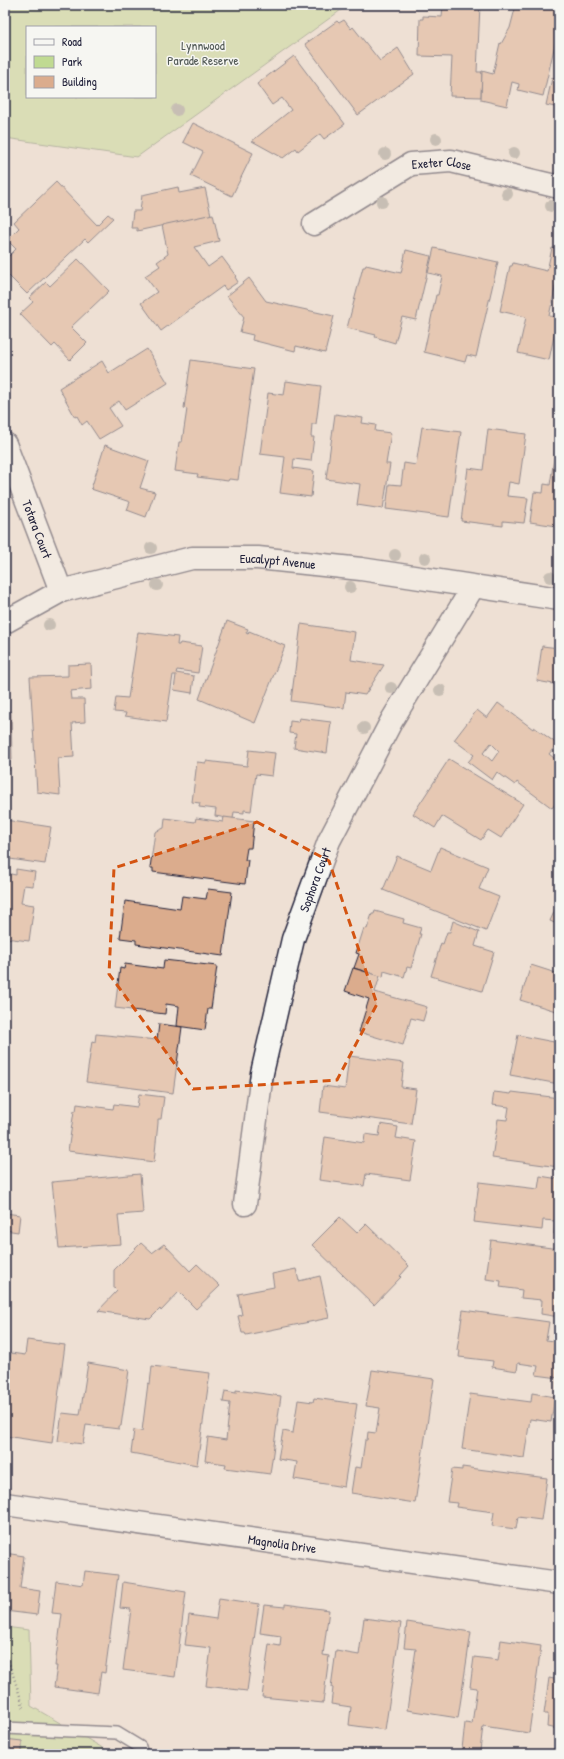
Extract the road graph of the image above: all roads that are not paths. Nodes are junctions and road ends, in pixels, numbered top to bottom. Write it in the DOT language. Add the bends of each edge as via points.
graph roads {
  1 [pos="559,187"];
  2 [pos="314,224"];
  3 [pos="5,444"];
  4 [pos="473,587"];
  5 [pos="61,591"];
  6 [pos="559,598"];
  7 [pos="5,622"];
  8 [pos="245,1204"];
  9 [pos="5,1504"];
  10 [pos="559,1583"];
  11 [pos="5,1728"];
  12 [pos="142,1754"];
  1 -- 2 [label="street, Exeter Close" via="451,161 411,164"];
  3 -- 5 [label="street, Totara Court"];
  4 -- 5 [label="street, Eucalypt Avenue" via="361,569 266,559 192,558"];
  4 -- 6 [label="street, Eucalypt Avenue"];
  4 -- 8 [label="street, Sophora Court" via="392,720 329,841 293,939 262,1073"];
  5 -- 7 [label="street, Eucalypt Avenue"];
  9 -- 10 [label="street, Magnolia Drive"];
  11 -- 12 [label="lane" via="117,1733 140,1747"];
}
